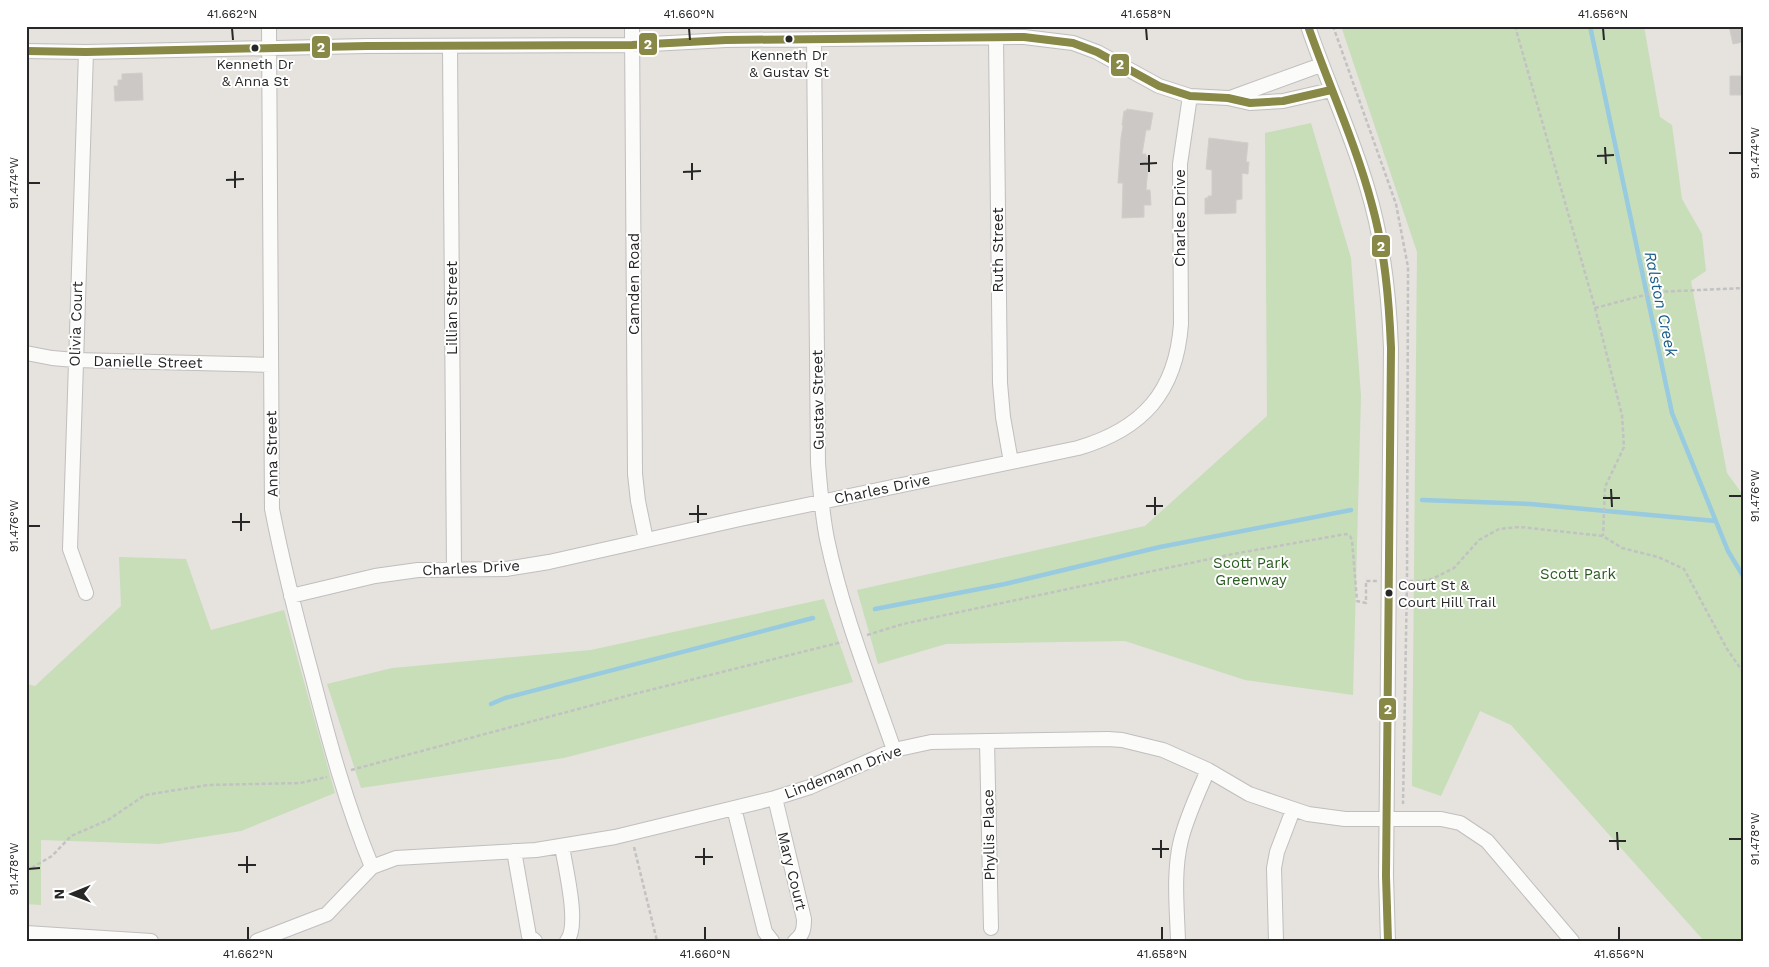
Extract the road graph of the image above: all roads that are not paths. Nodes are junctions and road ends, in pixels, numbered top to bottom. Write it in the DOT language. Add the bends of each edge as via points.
graph roads {
  1 [pos="269,26"];
  2 [pos="632,26"];
  3 [pos="1308,26"];
  4 [pos="996,38"];
  5 [pos="814,39"];
  6 [pos="632,45"];
  7 [pos="450,46"];
  8 [pos="269,47"];
  9 [pos="26,51"];
  10 [pos="86,52"];
  11 [pos="1321,64"];
  12 [pos="1331,90"];
  13 [pos="1190,96"];
  14 [pos="1228,98"];
  15 [pos="26,352"];
  16 [pos="75,360"];
  17 [pos="271,365"];
  18 [pos="1011,462"];
  19 [pos="822,502"];
  20 [pos="646,540"];
  21 [pos="454,569"];
  22 [pos="86,593"];
  23 [pos="291,596"];
  24 [pos="987,741"];
  25 [pos="894,750"];
  26 [pos="1208,770"];
  27 [pos="775,798"];
  28 [pos="734,808"];
  29 [pos="1293,810"];
  30 [pos="1386,819"];
  31 [pos="562,846"];
  32 [pos="514,851"];
  33 [pos="372,867"];
  34 [pos="991,928"];
  35 [pos="26,934"];
  36 [pos="151,941"];
  37 [pos="257,941"];
  38 [pos="535,941"];
  39 [pos="567,941"];
  40 [pos="772,941"];
  41 [pos="795,941"];
  42 [pos="1178,941"];
  43 [pos="1276,941"];
  44 [pos="1388,941"];
  45 [pos="1572,941"];
  1 -- 8 [label="street, Anna Street"];
  2 -- 6 [label="street, Camden Road"];
  3 -- 11 [label="street"];
  4 -- 5 [label="street"];
  4 -- 13 [label="street" via="1024,37 1073,44 1096,52 1159,86"];
  4 -- 18 [label="street, Ruth Street" via="1000,383"];
  5 -- 6 [label="street"];
  5 -- 19 [label="street, Gustav Street" via="818,463"];
  6 -- 7 [label="street"];
  6 -- 20 [label="street, Camden Road" via="635,474"];
  7 -- 8 [label="street"];
  7 -- 21 [label="street, Lillian Street"];
  8 -- 10 [label="street"];
  8 -- 17 [label="street, Anna Street"];
  9 -- 10 [label="street"];
  10 -- 16 [label="street, Olivia Court"];
  11 -- 12 [label="street"];
  11 -- 14 [label="street"];
  12 -- 14 [label="street" via="1283,101 1250,103"];
  12 -- 30 [label="street" via="1367,188 1379,235 1389,308 1392,348"];
  13 -- 14 [label="street"];
  13 -- 18 [label="street, Charles Drive" via="1180,164 1179,344 1168,381 1146,411 1099,442"];
  15 -- 16 [label="street, Danielle Street"];
  16 -- 17 [label="street, Danielle Street"];
  16 -- 22 [label="street, Olivia Court" via="70,549"];
  17 -- 23 [label="street, Anna Street" via="272,509"];
  18 -- 19 [label="street, Charles Drive"];
  19 -- 20 [label="street, Charles Drive"];
  19 -- 25 [label="street, Gustav Street" via="828,540 855,639"];
  20 -- 21 [label="street, Charles Drive" via="506,569"];
  21 -- 23 [label="street, Charles Drive" via="375,576"];
  23 -- 33 [label="street, Anna Street" via="338,774"];
  24 -- 25 [label="street, Lindemann Drive" via="930,742"];
  24 -- 26 [label="street, Lindemann Drive" via="1122,740 1163,750"];
  24 -- 34 [label="street, Phyllis Place"];
  25 -- 27 [label="street, Lindemann Drive" via="819,784"];
  26 -- 29 [label="street, Lindemann Drive" via="1249,794"];
  26 -- 42 [label="street" via="1186,821 1179,848 1176,879"];
  27 -- 28 [label="street, Lindemann Drive"];
  27 -- 41 [label="street, Mary Court" via="804,919 801,936"];
  28 -- 31 [label="street, Lindemann Drive"];
  28 -- 40 [label="street" via="765,932"];
  29 -- 30 [label="street, Lindemann Drive" via="1325,817"];
  29 -- 43 [label="street" via="1274,868"];
  30 -- 44 [label="street"];
  30 -- 45 [label="street, Lindemann Drive" via="1441,819 1460,823 1473,831 1487,841"];
  31 -- 32 [label="street, Lindemann Drive"];
  31 -- 39 [label="street" via="572,910 571,936"];
  32 -- 33 [label="street, Lindemann Drive" via="396,858"];
  32 -- 38 [label="street" via="529,936"];
  33 -- 37 [label="street, Lindemann Drive" via="327,914"];
  35 -- 36 [label="street"];
}
